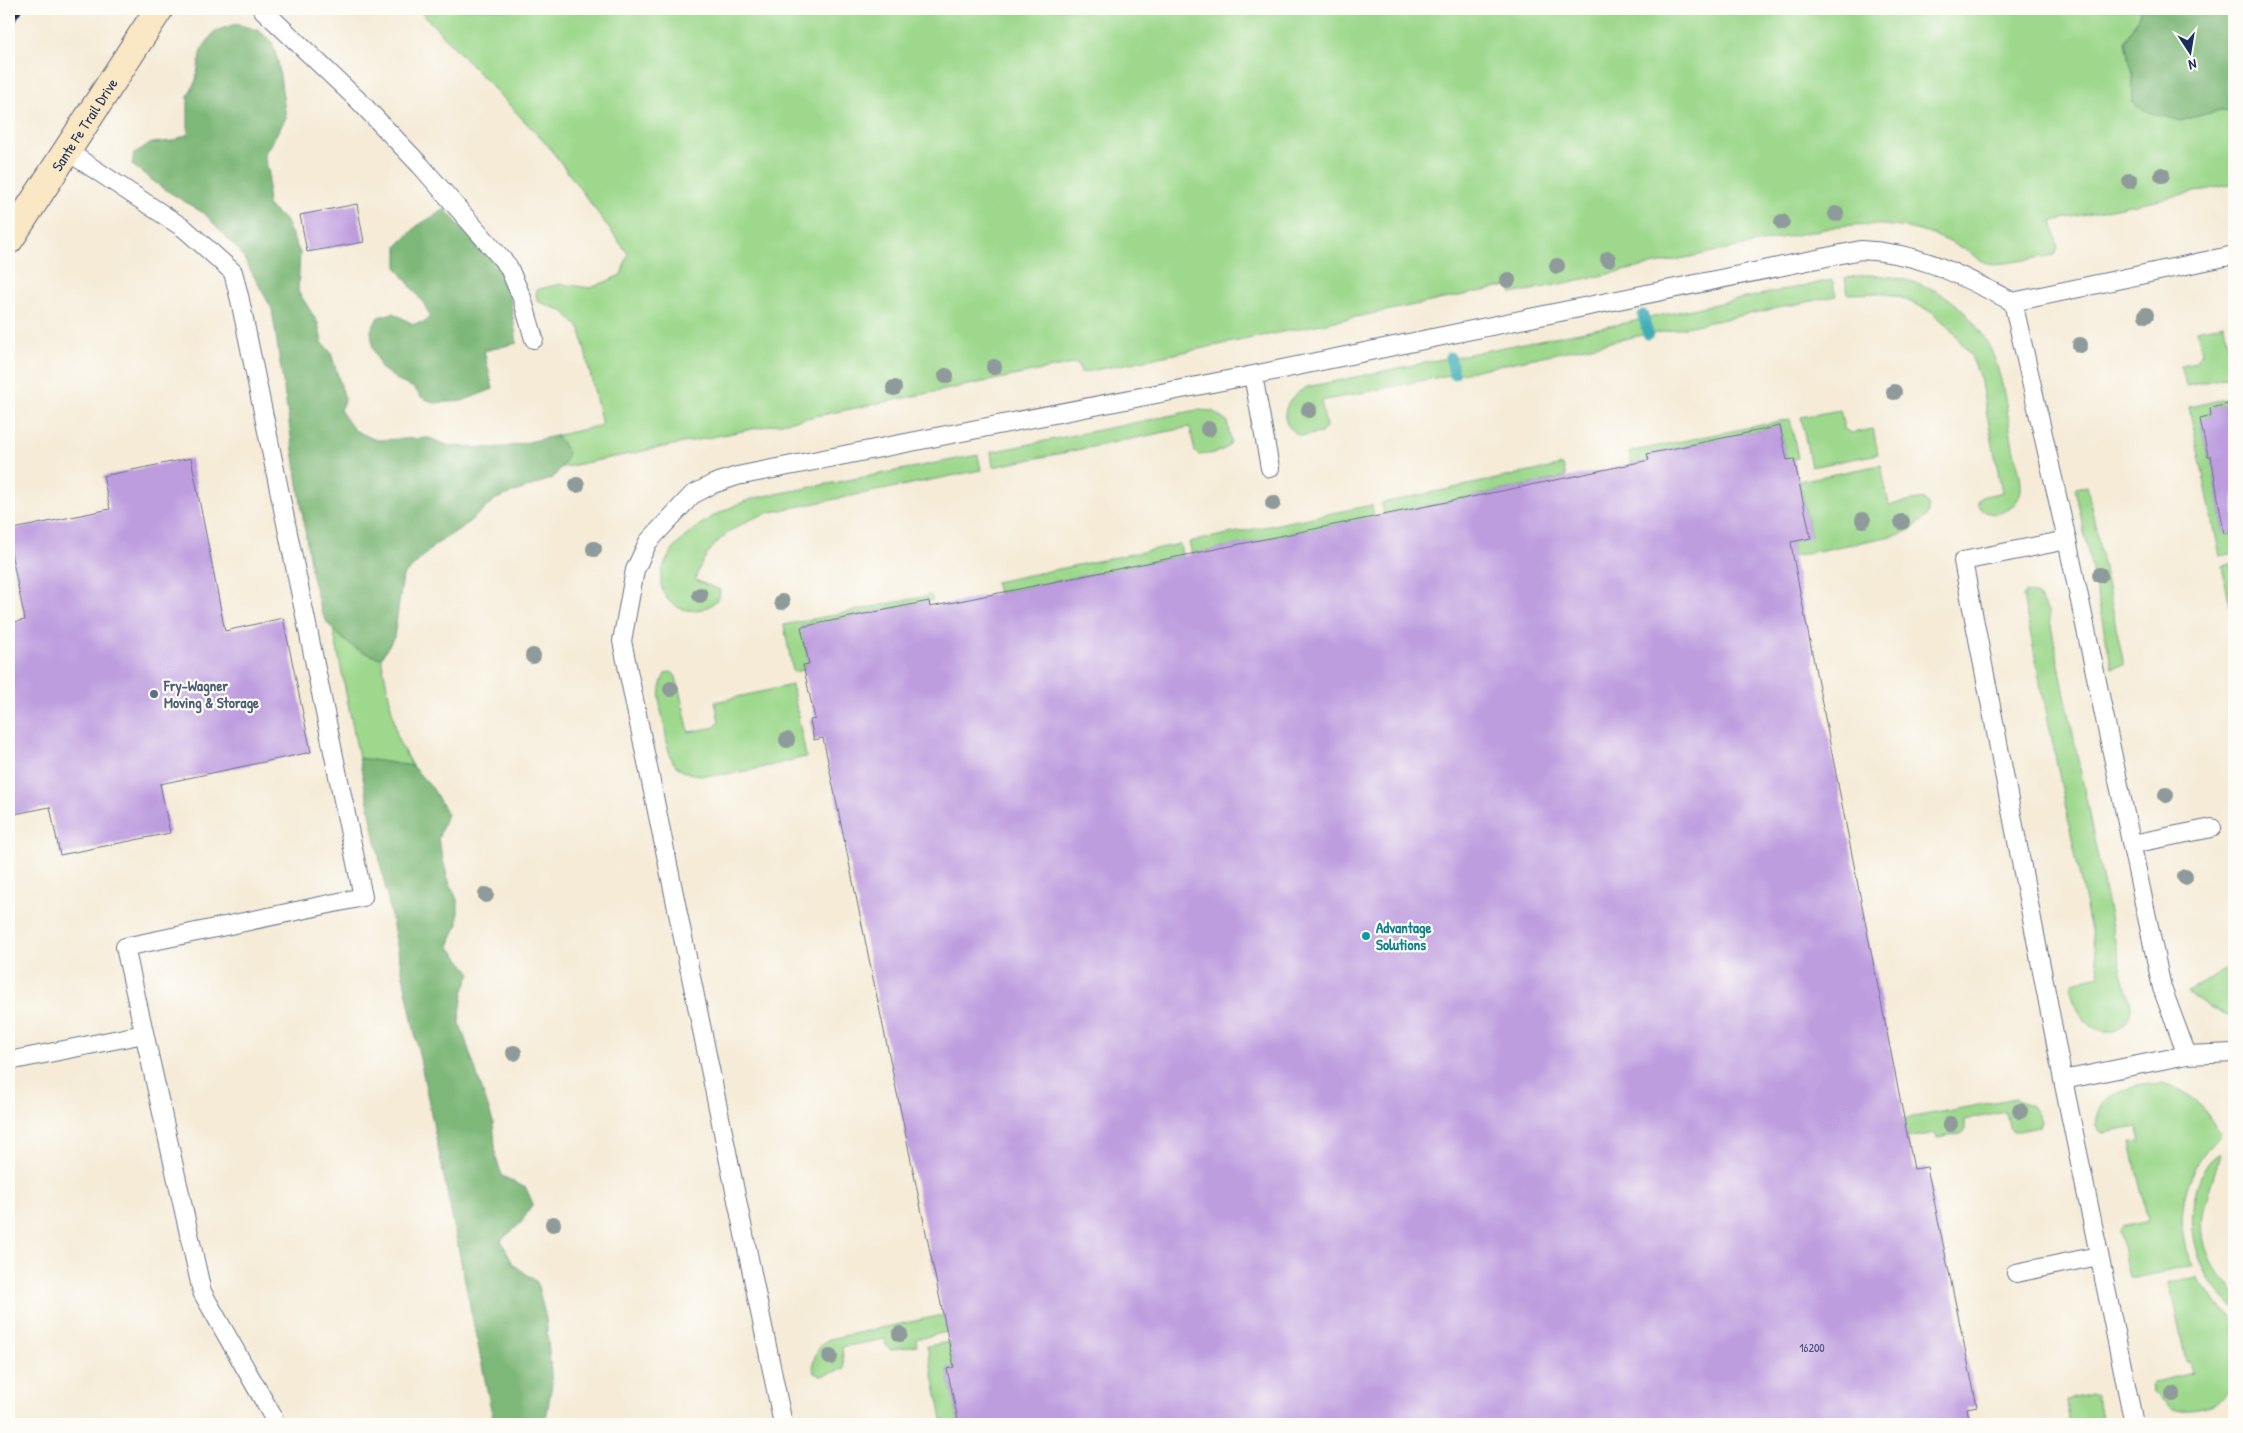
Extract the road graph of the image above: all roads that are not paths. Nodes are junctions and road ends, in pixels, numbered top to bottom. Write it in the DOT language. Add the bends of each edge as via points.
graph roads {
  1 [pos="159,9"];
  2 [pos="262,9"];
  3 [pos="67,151"];
  4 [pos="9,240"];
  5 [pos="2234,254"];
  6 [pos="2013,302"];
  7 [pos="534,339"];
  8 [pos="1253,375"];
  9 [pos="1270,468"];
  10 [pos="2067,540"];
  11 [pos="2212,828"];
  12 [pos="2132,844"];
  13 [pos="144,1034"];
  14 [pos="2234,1052"];
  15 [pos="2187,1055"];
  16 [pos="9,1061"];
  17 [pos="2063,1080"];
  18 [pos="2098,1256"];
  19 [pos="2016,1273"];
  20 [pos="274,1424"];
  21 [pos="783,1424"];
  22 [pos="2134,1424"];
  1 -- 3 [label="main road, Sante Fe Trail Drive"];
  2 -- 7 [label="lane" via="361,103 508,266"];
  3 -- 4 [label="main road, Sante Fe Trail Drive"];
  3 -- 13 [label="lane" via="185,228 232,272 308,622 363,897 125,947"];
  5 -- 6 [label="lane"];
  6 -- 8 [label="lane" via="1919,258 1890,251 1861,250"];
  6 -- 10 [label="lane"];
  8 -- 9 [label="lane"];
  8 -- 21 [label="lane" via="737,476 692,495 648,542 635,570 622,641"];
  10 -- 12 [label="lane"];
  10 -- 17 [label="lane" via="1963,561"];
  11 -- 12 [label="lane"];
  12 -- 15 [label="lane" via="2162,988"];
  13 -- 16 [label="lane"];
  13 -- 20 [label="lane" via="202,1292 272,1415"];
  14 -- 15 [label="lane"];
  15 -- 17 [label="lane"];
  17 -- 18 [label="lane"];
  18 -- 19 [label="lane"];
  18 -- 22 [label="lane"];
}
